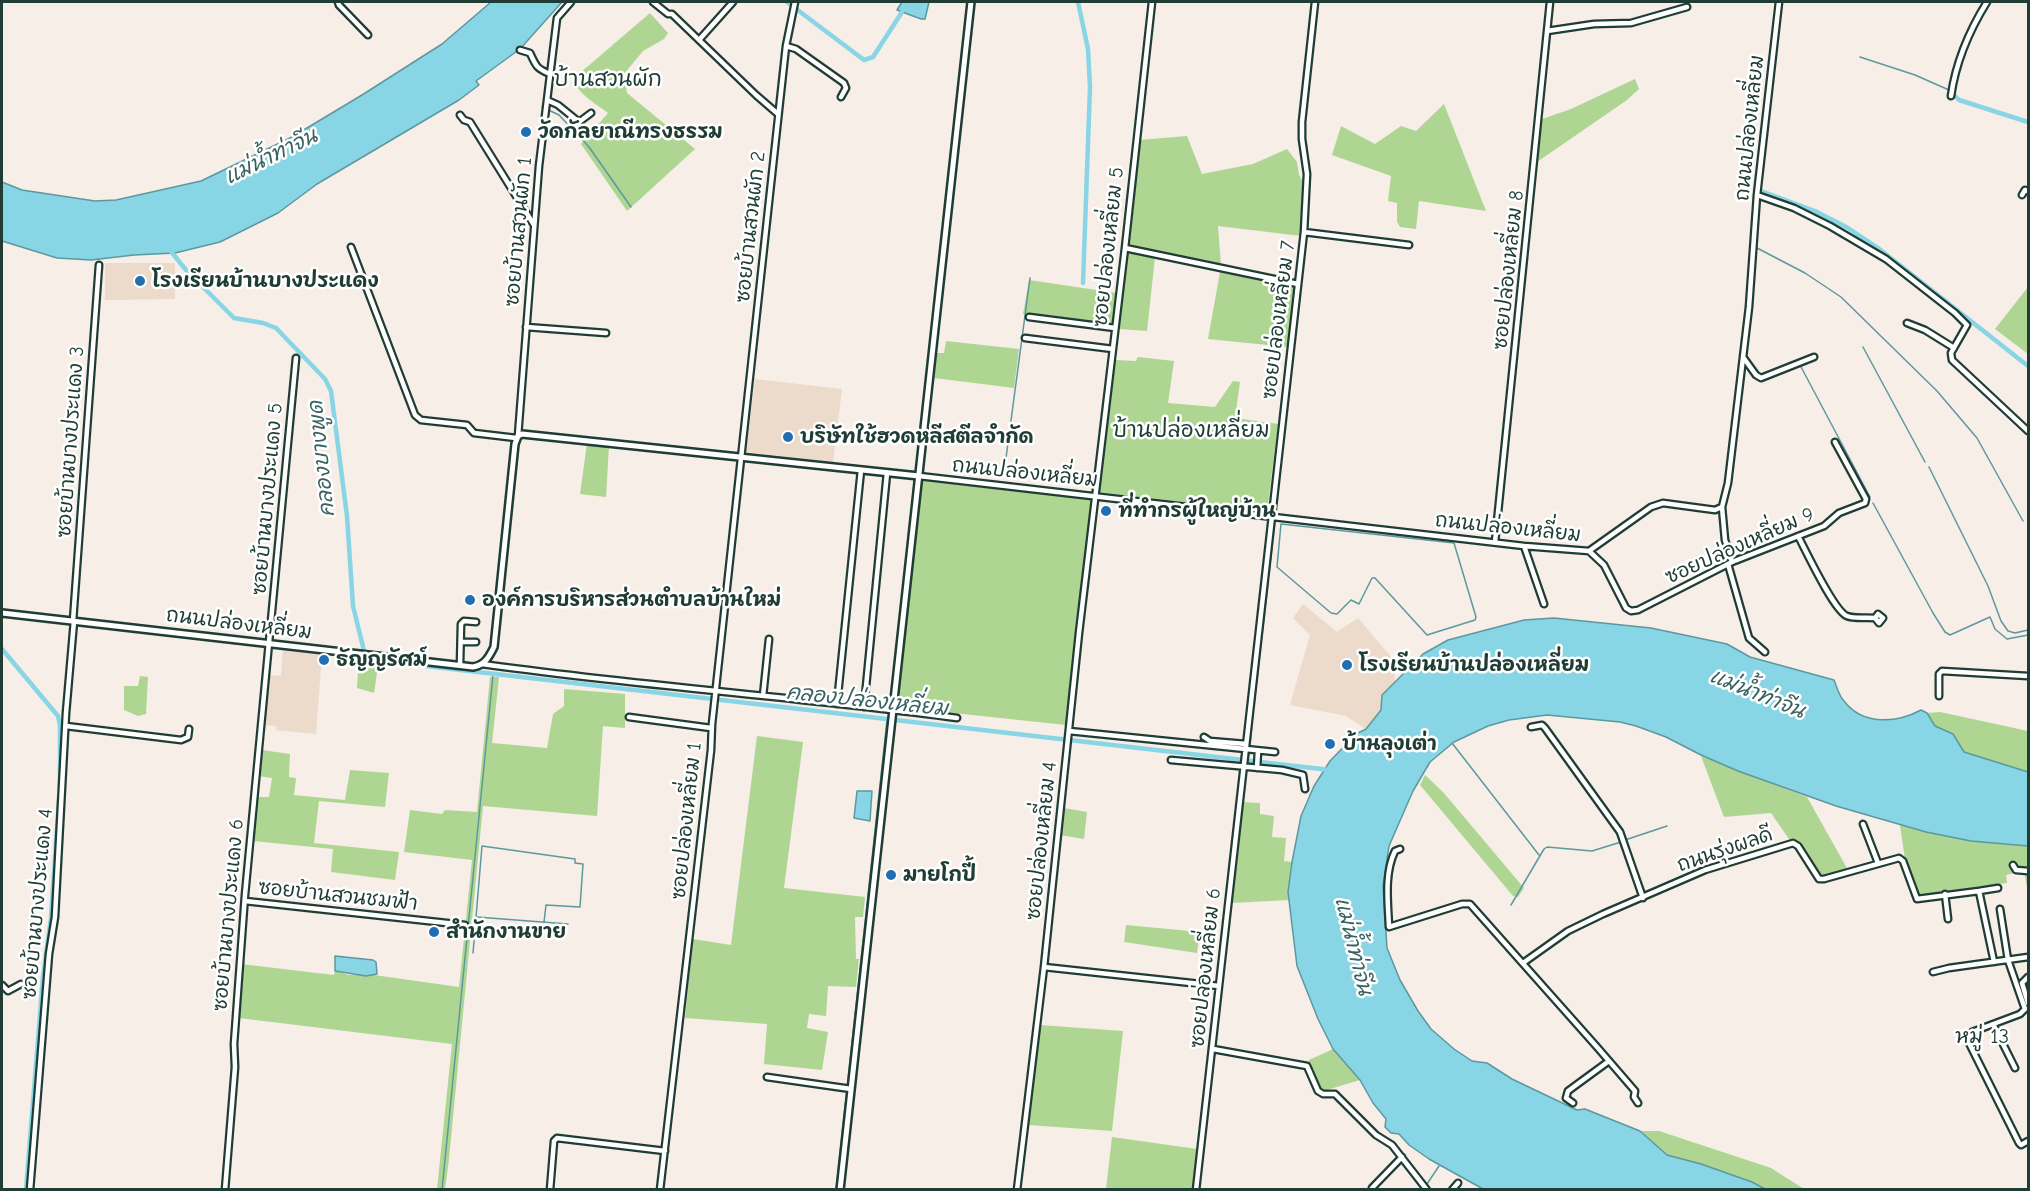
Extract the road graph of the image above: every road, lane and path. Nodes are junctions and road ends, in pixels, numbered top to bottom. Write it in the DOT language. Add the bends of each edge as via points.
graph roads {
  1 [pos="338,2"];
  2 [pos="571,2"];
  3 [pos="653,2"];
  4 [pos="734,2"];
  5 [pos="971,2"];
  6 [pos="1152,2"];
  7 [pos="1315,2"];
  8 [pos="1550,2"];
  9 [pos="1779,2"];
  10 [pos="1987,2"];
  11 [pos="794,5"];
  12 [pos="1687,7"];
  13 [pos="1547,31"];
  14 [pos="368,35"];
  15 [pos="699,40"];
  16 [pos="786,46"];
  17 [pos="520,50"];
  18 [pos="550,74"];
  19 [pos="1951,96"];
  20 [pos="841,97"];
  21 [pos="547,101"];
  22 [pos="591,113"];
  23 [pos="778,114"];
  24 [pos="460,116"];
  25 [pos="2028,191"];
  26 [pos="1757,195"];
  27 [pos="2022,195"];
  28 [pos="534,225"];
  29 [pos="1304,232"];
  30 [pos="1409,245"];
  31 [pos="351,247"];
  32 [pos="1125,248"];
  33 [pos="99,265"];
  34 [pos="1298,284"];
  35 [pos="1029,317"];
  36 [pos="1907,323"];
  37 [pos="526,327"];
  38 [pos="1115,328"];
  39 [pos="606,333"];
  40 [pos="1025,339"];
  41 [pos="1954,348"];
  42 [pos="1113,349"];
  43 [pos="1743,357"];
  44 [pos="1814,357"];
  45 [pos="296,358"];
  46 [pos="2028,431"];
  47 [pos="517,437"];
  48 [pos="1834,442"];
  49 [pos="742,456"];
  50 [pos="861,470"];
  51 [pos="887,473"];
  52 [pos="919,476"];
  53 [pos="1095,495"];
  54 [pos="1722,507"];
  55 [pos="1272,516"];
  56 [pos="1798,536"];
  57 [pos="1496,542"];
  58 [pos="1524,546"];
  59 [pos="1589,551"];
  60 [pos="1730,563"];
  61 [pos="1544,604"];
  62 [pos="2,613"];
  63 [pos="1875,618"];
  64 [pos="74,621"];
  65 [pos="476,622"];
  66 [pos="769,639"];
  67 [pos="461,642"];
  68 [pos="476,642"];
  69 [pos="269,644"];
  70 [pos="1765,652"];
  71 [pos="482,664"];
  72 [pos="460,665"];
  73 [pos="2028,676"];
  74 [pos="715,694"];
  75 [pos="763,696"];
  76 [pos="1938,696"];
  77 [pos="837,704"];
  78 [pos="864,707"];
  79 [pos="894,710"];
  80 [pos="628,717"];
  81 [pos="957,718"];
  82 [pos="66,726"];
  83 [pos="1531,727"];
  84 [pos="711,728"];
  85 [pos="189,729"];
  86 [pos="1069,731"];
  87 [pos="1204,737"];
  88 [pos="1245,749"];
  89 [pos="1275,752"];
  90 [pos="1258,753"];
  91 [pos="1172,760"];
  92 [pos="1243,766"];
  93 [pos="1257,766"];
  94 [pos="1305,789"];
  95 [pos="1863,824"];
  96 [pos="1400,849"];
  97 [pos="1878,863"];
  98 [pos="2013,865"];
  99 [pos="2028,871"];
  100 [pos="1998,888"];
  101 [pos="1979,891"];
  102 [pos="1945,894"];
  103 [pos="1643,898"];
  104 [pos="245,901"];
  105 [pos="2000,909"];
  106 [pos="1948,919"];
  107 [pos="465,925"];
  108 [pos="2028,957"];
  109 [pos="2008,960"];
  110 [pos="1994,962"];
  111 [pos="1523,963"];
  112 [pos="1044,968"];
  113 [pos="1933,972"];
  114 [pos="2028,977"];
  115 [pos="21,984"];
  116 [pos="2,985"];
  117 [pos="1219,986"];
  118 [pos="2028,999"];
  119 [pos="1993,1024"];
  120 [pos="1213,1049"];
  121 [pos="1609,1060"];
  122 [pos="2015,1068"];
  123 [pos="767,1077"];
  124 [pos="848,1088"];
  125 [pos="1573,1103"];
  126 [pos="1638,1103"];
  127 [pos="2028,1141"];
  128 [pos="665,1151"];
  129 [pos="1402,1157"];
  130 [pos="1458,1183"];
  131 [pos="1425,1185"];
  132 [pos="1372,1188"];
  133 [pos="30,1190"];
  134 [pos="225,1190"];
  135 [pos="550,1190"];
  136 [pos="660,1190"];
  137 [pos="840,1190"];
  138 [pos="1017,1190"];
  139 [pos="1196,1190"];
  140 [pos="1452,1190"];
  1 -- 14 [label="street"];
  2 -- 18 [label="street, ซอยบ้านสวนผัก 1" via="557,18"];
  3 -- 15 [label="street"];
  4 -- 15 [label="street"];
  5 -- 52 [label="street"];
  6 -- 32 [label="street, ซอยปล่องเหลี่ยม 5"];
  7 -- 29 [label="street, ซอยปล่องเหลี่ยม 7" via="1302,122 1307,174"];
  8 -- 13 [label="street, ซอยปล่องเหลี่ยม 8"];
  9 -- 26 [label="street, ถนนปล่องเหลี่ยม"];
  10 -- 19 [label="street" via="1965,41"];
  11 -- 16 [label="street, ซอยบ้านสวนผัก 2"];
  12 -- 13 [label="street" via="1631,23"];
  13 -- 57 [label="street, ซอยปล่องเหลี่ยม 8"];
  15 -- 23 [label="street"];
  16 -- 20 [label="street" via="844,83 846,88"];
  16 -- 23 [label="street, ซอยบ้านสวนผัก 2"];
  17 -- 18 [label="street" via="530,53 532,62"];
  18 -- 21 [label="street, ซอยบ้านสวนผัก 1"];
  21 -- 22 [label="street" via="579,122"];
  21 -- 28 [label="street, ซอยบ้านสวนผัก 1"];
  23 -- 49 [label="street, ซอยบ้านสวนผัก 2"];
  24 -- 28 [label="street" via="470,122"];
  25 -- 27 [label="street"];
  26 -- 41 [label="street" via="1794,208 1886,259 1967,326"];
  26 -- 43 [label="street, ถนนปล่องเหลี่ยม"];
  28 -- 37 [label="street, ซอยบ้านสวนผัก 1"];
  29 -- 30 [label="street"];
  29 -- 34 [label="street, ซอยปล่องเหลี่ยม 7"];
  31 -- 47 [label="street" via="415,415 421,420 467,425 474,433"];
  32 -- 34 [label="street"];
  32 -- 38 [label="street, ซอยปล่องเหลี่ยม 5"];
  33 -- 64 [label="street, ซอยบ้านบางประแดง 3"];
  34 -- 55 [label="street, ซอยปล่องเหลี่ยม 7"];
  35 -- 38 [label="street"];
  36 -- 41 [label="street"];
  37 -- 39 [label="street"];
  37 -- 47 [label="street, ซอยบ้านสวนผัก 1"];
  38 -- 42 [label="street, ซอยปล่องเหลี่ยม 5"];
  40 -- 42 [label="street"];
  41 -- 46 [label="street" via="1952,360"];
  42 -- 53 [label="street, ซอยปล่องเหลี่ยม 5"];
  43 -- 44 [label="street" via="1761,378"];
  43 -- 54 [label="street, ถนนปล่องเหลี่ยม"];
  45 -- 69 [label="street, ซอยบ้านบางประแดง 5"];
  47 -- 49 [label="street, ถนนปล่องเหลี่ยม" via="526,434"];
  47 -- 71 [label="street" via="494,647"];
  48 -- 56 [label="street, ซอยปล่องเหลี่ยม 9" via="1866,502"];
  49 -- 50 [label="street, ถนนปล่องเหลี่ยม"];
  49 -- 74 [label="street, ซอยปล่องเหลี่ยม 1"];
  50 -- 51 [label="street, ถนนปล่องเหลี่ยม"];
  50 -- 77 [label="street"];
  51 -- 52 [label="street, ถนนปล่องเหลี่ยม"];
  51 -- 78 [label="street"];
  52 -- 53 [label="street, ถนนปล่องเหลี่ยม"];
  52 -- 79 [label="street"];
  53 -- 55 [label="street, ถนนปล่องเหลี่ยม"];
  53 -- 86 [label="street, ซอยปล่องเหลี่ยม 4"];
  54 -- 59 [label="street, ถนนปล่องเหลี่ยม" via="1715,510 1663,503 1651,507"];
  54 -- 60 [label="street"];
  55 -- 57 [label="street, ถนนปล่องเหลี่ยม"];
  55 -- 88 [label="street, ซอยปล่องเหลี่ยม 7"];
  56 -- 60 [label="street, ซอยปล่องเหลี่ยม 9"];
  56 -- 63 [label="street" via="1842,612 1849,617"];
  57 -- 58 [label="street, ถนนปล่องเหลี่ยม"];
  58 -- 59 [label="street, ถนนปล่องเหลี่ยม"];
  58 -- 61 [label="street"];
  59 -- 60 [label="street, ซอยปล่องเหลี่ยม 9" via="1604,565 1626,608 1633,612"];
  60 -- 70 [label="street" via="1749,638"];
  62 -- 64 [label="street, ถนนปล่องเหลี่ยม"];
  64 -- 69 [label="street, ถนนปล่องเหลี่ยม"];
  64 -- 82 [label="street, ซอยบ้านบางประแดง 4"];
  65 -- 67 [label="street" via="462,622"];
  66 -- 75 [label="street"];
  67 -- 68 [label="street"];
  67 -- 72 [label="street"];
  69 -- 72 [label="street, ถนนปล่องเหลี่ยม"];
  69 -- 104 [label="street, ซอยบ้านบางประแดง 6"];
  71 -- 72 [label="street, ถนนปล่องเหลี่ยม"];
  71 -- 74 [label="street"];
  73 -- 76 [label="street" via="1942,671"];
  74 -- 75 [label="street"];
  74 -- 84 [label="street, ซอยปล่องเหลี่ยม 1"];
  75 -- 77 [label="street"];
  77 -- 78 [label="street"];
  78 -- 79 [label="street"];
  79 -- 81 [label="street"];
  79 -- 124 [label="street"];
  80 -- 84 [label="street"];
  82 -- 85 [label="street" via="181,740 188,737"];
  82 -- 133 [label="street, ซอยบ้านบางประแดง 4" via="55,917"];
  83 -- 103 [label="street" via="1545,728 1620,832"];
  84 -- 128 [label="street, ซอยปล่องเหลี่ยม 1"];
  86 -- 88 [label="street"];
  86 -- 112 [label="street, ซอยปล่องเหลี่ยม 4"];
  87 -- 88 [label="street"];
  88 -- 90 [label="street"];
  88 -- 92 [label="street, ซอยปล่องเหลี่ยม 6"];
  89 -- 90 [label="street"];
  90 -- 93 [label="street"];
  91 -- 92 [label="street"];
  92 -- 93 [label="street"];
  92 -- 117 [label="street, ซอยปล่องเหลี่ยม 6"];
  93 -- 94 [label="street" via="1302,775"];
  95 -- 97 [label="street"];
  96 -- 111 [label="street" via="1395,851 1390,865 1389,927 1470,904"];
  97 -- 102 [label="street, ถนนรุ่งผลดี" via="1901,859 1917,898"];
  97 -- 103 [label="street, ถนนรุ่งผลดี" via="1822,879 1793,843 1705,870"];
  98 -- 99 [label="street" via="2016,870"];
  100 -- 101 [label="street, ถนนรุ่งผลดี"];
  101 -- 102 [label="street, ถนนรุ่งผลดี"];
  101 -- 110 [label="street"];
  102 -- 106 [label="street"];
  103 -- 111 [label="street, ถนนรุ่งผลดี" via="1568,931"];
  104 -- 107 [label="street, ซอยบ้านสวนชมฟ้า"];
  104 -- 134 [label="street, ซอยบ้านบางประแดง 6"];
  105 -- 109 [label="street"];
  108 -- 109 [label="street"];
  109 -- 110 [label="street"];
  109 -- 119 [label="street" via="2025,1009"];
  110 -- 113 [label="street"];
  111 -- 121 [label="street"];
  112 -- 117 [label="street"];
  112 -- 138 [label="street, ซอยปล่องเหลี่ยม 4"];
  114 -- 118 [label="street" via="2022,983"];
  115 -- 116 [label="street" via="8,992"];
  117 -- 120 [label="street, ซอยปล่องเหลี่ยม 6"];
  119 -- 122 [label="street"];
  119 -- 127 [label="street" via="1972,1032 1967,1041 2019,1143"];
  120 -- 129 [label="street" via="1304,1064 1310,1069 1318,1091 1335,1094"];
  120 -- 139 [label="street, ซอยปล่องเหลี่ยม 6"];
  121 -- 125 [label="street" via="1568,1091 1566,1098"];
  121 -- 126 [label="street" via="1635,1091"];
  123 -- 124 [label="street"];
  124 -- 137 [label="street"];
  128 -- 135 [label="street" via="557,1138"];
  128 -- 136 [label="street, ซอยปล่องเหลี่ยม 1"];
  129 -- 131 [label="street"];
  129 -- 132 [label="street"];
  130 -- 140 [label="street"];
}
